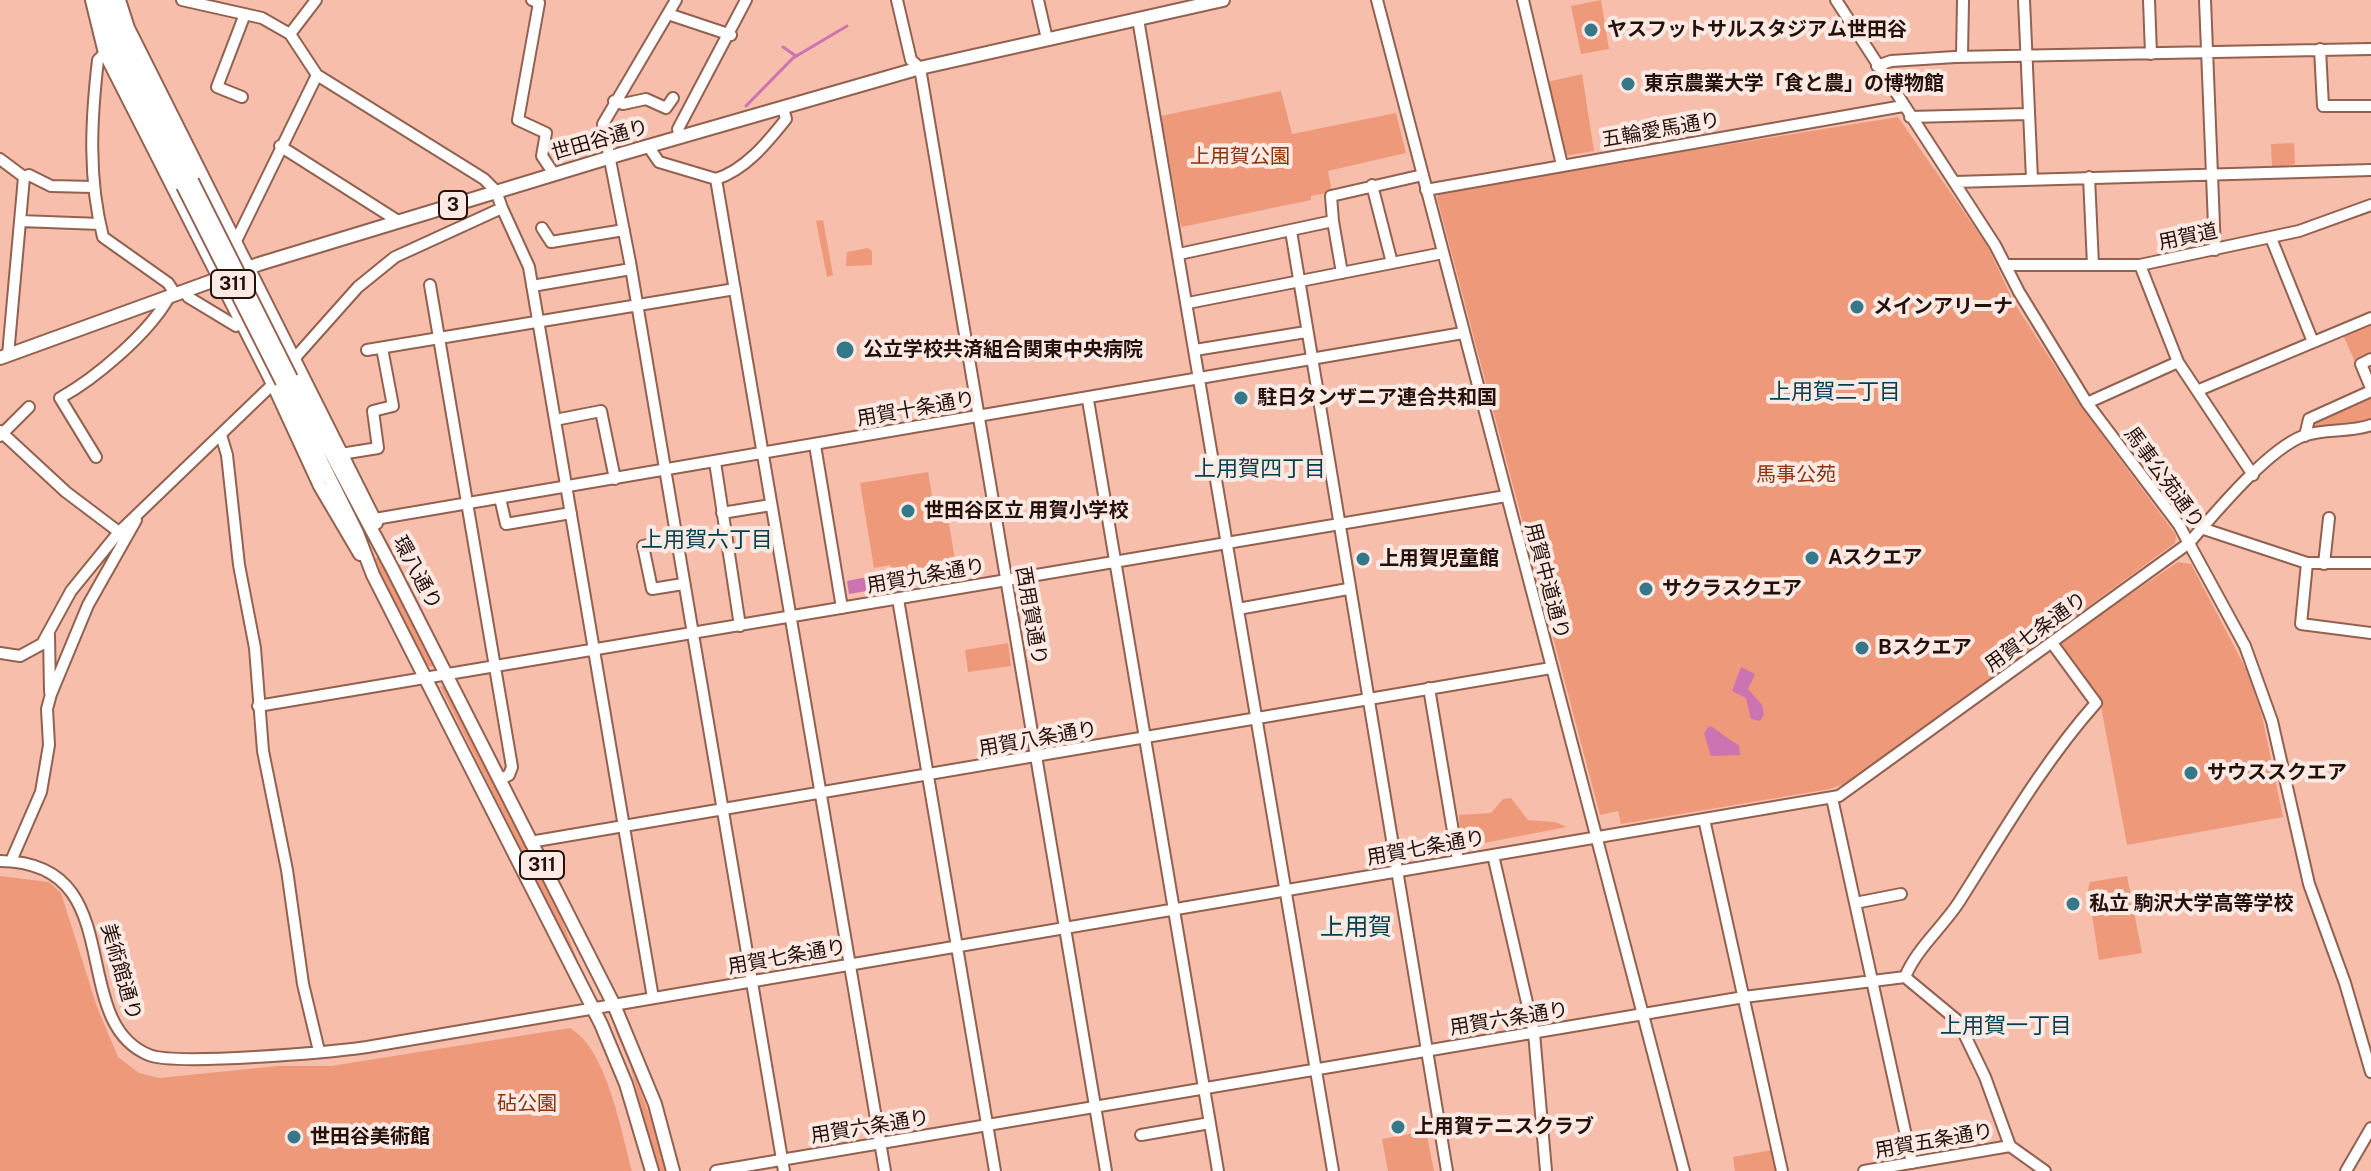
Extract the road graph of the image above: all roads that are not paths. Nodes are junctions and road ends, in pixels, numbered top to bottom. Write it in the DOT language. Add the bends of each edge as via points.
graph roads {
  1 [pos="92,0"];
  2 [pos="100,0"];
  3 [pos="111,0"];
  4 [pos="119,0"];
  5 [pos="182,0"];
  6 [pos="316,0"];
  7 [pos="532,0"];
  8 [pos="676,0"];
  9 [pos="746,0"];
  10 [pos="897,0"];
  11 [pos="1038,0"];
  12 [pos="1223,0"];
  13 [pos="1377,0"];
  14 [pos="1523,0"];
  15 [pos="1836,0"];
  16 [pos="1963,0"];
  17 [pos="2024,0"];
  18 [pos="2149,0"];
  19 [pos="2205,0"];
  20 [pos="1200,2"];
  21 [pos="220,4"];
  22 [pos="245,14"];
  23 [pos="671,15"];
  24 [pos="1138,19"];
  25 [pos="290,34"];
  26 [pos="731,35"];
  27 [pos="1047,39"];
  28 [pos="2320,49"];
  29 [pos="2371,49"];
  30 [pos="2206,51"];
  31 [pos="105,53"];
  32 [pos="2151,54"];
  33 [pos="1962,56"];
  34 [pos="2027,57"];
  35 [pos="1877,66"];
  36 [pos="920,68"];
  37 [pos="317,75"];
  38 [pos="242,97"];
  39 [pos="673,98"];
  40 [pos="614,101"];
  41 [pos="1903,106"];
  42 [pos="2371,106"];
  43 [pos="783,108"];
  44 [pos="2028,114"];
  45 [pos="1910,117"];
  46 [pos="680,138"];
  47 [pos="280,146"];
  48 [pos="648,146"];
  49 [pos="610,157"];
  50 [pos="0,159"];
  51 [pos="1562,165"];
  52 [pos="2371,170"];
  53 [pos="554,174"];
  54 [pos="2211,174"];
  55 [pos="1423,175"];
  56 [pos="24,177"];
  57 [pos="2089,177"];
  58 [pos="716,179"];
  59 [pos="2032,179"];
  60 [pos="1955,182"];
  61 [pos="188,183"];
  62 [pos="1372,185"];
  63 [pos="93,187"];
  64 [pos="1426,190"];
  65 [pos="496,191"];
  66 [pos="2371,205"];
  67 [pos="502,208"];
  68 [pos="20,221"];
  69 [pos="398,221"];
  70 [pos="1333,221"];
  71 [pos="100,224"];
  72 [pos="542,228"];
  73 [pos="624,230"];
  74 [pos="1291,231"];
  75 [pos="2271,238"];
  76 [pos="234,245"];
  77 [pos="2215,250"];
  78 [pos="1443,253"];
  79 [pos="1179,254"];
  80 [pos="1392,263"];
  81 [pos="2006,265"];
  82 [pos="2093,265"];
  83 [pos="2140,265"];
  84 [pos="247,268"];
  85 [pos="631,269"];
  86 [pos="1342,273"];
  87 [pos="219,278"];
  88 [pos="1299,281"];
  89 [pos="430,285"];
  90 [pos="532,286"];
  91 [pos="735,289"];
  92 [pos="178,296"];
  93 [pos="1188,303"];
  94 [pos="637,305"];
  95 [pos="2371,318"];
  96 [pos="537,321"];
  97 [pos="236,326"];
  98 [pos="1306,332"];
  99 [pos="1463,333"];
  100 [pos="439,337"];
  101 [pos="2313,342"];
  102 [pos="382,348"];
  103 [pos="367,350"];
  104 [pos="1195,350"];
  105 [pos="4,357"];
  106 [pos="2371,359"];
  107 [pos="293,360"];
  108 [pos="1310,361"];
  109 [pos="2178,362"];
  110 [pos="1199,378"];
  111 [pos="282,381"];
  112 [pos="2199,390"];
  113 [pos="2371,390"];
  114 [pos="1088,400"];
  115 [pos="2087,403"];
  116 [pos="29,407"];
  117 [pos="979,416"];
  118 [pos="555,420"];
  119 [pos="2369,429"];
  120 [pos="1,434"];
  121 [pos="221,435"];
  122 [pos="2305,436"];
  123 [pos="815,445"];
  124 [pos="763,453"];
  125 [pos="341,454"];
  126 [pos="96,457"];
  127 [pos="715,462"];
  128 [pos="663,470"];
  129 [pos="2253,475"];
  130 [pos="615,479"];
  131 [pos="566,487"];
  132 [pos="1506,496"];
  133 [pos="500,498"];
  134 [pos="468,503"];
  135 [pos="145,504"];
  136 [pos="771,505"];
  137 [pos="571,513"];
  138 [pos="722,513"];
  139 [pos="2329,518"];
  140 [pos="375,519"];
  141 [pos="1337,524"];
  142 [pos="2201,528"];
  143 [pos="119,532"];
  144 [pos="675,539"];
  145 [pos="1227,543"];
  146 [pos="2189,543"];
  147 [pos="2307,563"];
  148 [pos="2371,563"];
  149 [pos="1115,564"];
  150 [pos="2324,564"];
  151 [pos="392,568"];
  152 [pos="1006,580"];
  153 [pos="683,584"];
  154 [pos="1348,589"];
  155 [pos="898,599"];
  156 [pos="842,608"];
  157 [pos="1238,609"];
  158 [pos="790,617"];
  159 [pos="740,626"];
  160 [pos="2371,633"];
  161 [pos="691,634"];
  162 [pos="49,635"];
  163 [pos="2052,643"];
  164 [pos="593,651"];
  165 [pos="0,653"];
  166 [pos="495,667"];
  167 [pos="1551,668"];
  168 [pos="446,675"];
  169 [pos="425,678"];
  170 [pos="1429,688"];
  171 [pos="51,694"];
  172 [pos="1367,698"];
  173 [pos="258,706"];
  174 [pos="1256,718"];
  175 [pos="1145,737"];
  176 [pos="1037,758"];
  177 [pos="928,776"];
  178 [pos="499,780"];
  179 [pos="820,793"];
  180 [pos="1832,798"];
  181 [pos="722,809"];
  182 [pos="1704,819"];
  183 [pos="623,826"];
  184 [pos="1597,838"];
  185 [pos="530,842"];
  186 [pos="1493,855"];
  187 [pos="5,861"];
  188 [pos="1458,861"];
  189 [pos="1396,871"];
  190 [pos="1285,890"];
  191 [pos="1901,894"];
  192 [pos="1855,903"];
  193 [pos="1175,909"];
  194 [pos="1065,928"];
  195 [pos="957,946"];
  196 [pos="849,965"];
  197 [pos="1905,977"];
  198 [pos="751,981"];
  199 [pos="1872,981"];
  200 [pos="1744,997"];
  201 [pos="653,998"];
  202 [pos="614,1005"];
  203 [pos="593,1008"];
  204 [pos="1643,1015"];
  205 [pos="1534,1033"];
  206 [pos="319,1051"];
  207 [pos="1427,1051"];
  208 [pos="1316,1069"];
  209 [pos="2371,1072"];
  210 [pos="1204,1088"];
  211 [pos="1095,1107"];
  212 [pos="1210,1123"];
  213 [pos="987,1127"];
  214 [pos="2371,1128"];
  215 [pos="1141,1135"];
  216 [pos="880,1143"];
  217 [pos="2010,1146"];
  218 [pos="783,1165"];
  219 [pos="1906,1166"];
  220 [pos="652,1171"];
  221 [pos="673,1171"];
  222 [pos="716,1171"];
  223 [pos="885,1171"];
  224 [pos="995,1171"];
  225 [pos="1106,1171"];
  226 [pos="1218,1171"];
  227 [pos="1333,1171"];
  228 [pos="1447,1171"];
  229 [pos="1546,1171"];
  230 [pos="1684,1171"];
  231 [pos="1782,1171"];
  232 [pos="1864,1171"];
  233 [pos="2045,1171"];
  234 [pos="2346,1171"];
  1 -- 31 [label="main road"];
  2 -- 61 [label="main road, 環八通り / 311" via="121,63"];
  3 -- 61 [label="main road, 環八通り / 311" via="131,61"];
  4 -- 76 [label="main road"];
  5 -- 21 [label="street"];
  6 -- 25 [label="street"];
  7 -- 53 [label="street" via="539,3 518,120 546,133 542,156"];
  8 -- 23 [label="street"];
  9 -- 26 [label="street"];
  10 -- 36 [label="street, 西用賀通り" via="911,60"];
  11 -- 27 [label="street"];
  12 -- 20 [label="main road, 世田谷通り / 3"];
  13 -- 55 [label="street, 用賀中道通り"];
  14 -- 51 [label="street"];
  15 -- 35 [label="street, 馬事公苑通り"];
  16 -- 33 [label="street"];
  17 -- 34 [label="street"];
  18 -- 32 [label="street"];
  19 -- 30 [label="street"];
  20 -- 24 [label="main road, 世田谷通り / 3"];
  21 -- 22 [label="street"];
  22 -- 25 [label="street"];
  22 -- 38 [label="street" via="217,87"];
  23 -- 26 [label="street"];
  23 -- 40 [label="street"];
  24 -- 27 [label="main road, 世田谷通り / 3"];
  24 -- 79 [label="street"];
  25 -- 37 [label="street"];
  26 -- 46 [label="street" via="678,129"];
  27 -- 36 [label="main road, 世田谷通り / 3"];
  28 -- 29 [label="street"];
  28 -- 30 [label="street"];
  28 -- 42 [label="street" via="2323,106"];
  30 -- 32 [label="street"];
  30 -- 54 [label="street"];
  31 -- 63 [label="street" via="98,60 92,118"];
  31 -- 87 [label="main road"];
  32 -- 34 [label="street"];
  33 -- 34 [label="street"];
  33 -- 35 [label="street"];
  34 -- 44 [label="street"];
  35 -- 41 [label="street, 馬事公苑通り"];
  36 -- 43 [label="main road, 世田谷通り / 3"];
  36 -- 117 [label="street, 西用賀通り"];
  37 -- 47 [label="street"];
  37 -- 65 [label="street" via="416,133"];
  39 -- 40 [label="street" via="666,108 646,99"];
  40 -- 49 [label="street" via="603,124"];
  41 -- 45 [label="street, 馬事公苑通り"];
  41 -- 51 [label="street, 五輪愛馬通り"];
  43 -- 46 [label="main road, 世田谷通り / 3"];
  43 -- 58 [label="street" via="786,119 774,135 748,161"];
  44 -- 45 [label="street"];
  44 -- 59 [label="street"];
  45 -- 60 [label="street, 馬事公苑通り"];
  46 -- 48 [label="main road, 世田谷通り / 3"];
  47 -- 69 [label="street"];
  47 -- 76 [label="street"];
  48 -- 49 [label="main road, 世田谷通り / 3"];
  48 -- 58 [label="street" via="659,162"];
  49 -- 53 [label="main road, 世田谷通り / 3"];
  49 -- 73 [label="street"];
  50 -- 56 [label="street"];
  51 -- 64 [label="street, 五輪愛馬通り"];
  52 -- 54 [label="street"];
  53 -- 65 [label="main road, 世田谷通り / 3"];
  54 -- 57 [label="street"];
  54 -- 77 [label="street"];
  55 -- 62 [label="street"];
  55 -- 64 [label="street, 用賀中道通り"];
  56 -- 63 [label="street" via="51,186"];
  56 -- 68 [label="street"];
  57 -- 59 [label="street"];
  57 -- 82 [label="street"];
  58 -- 91 [label="street"];
  59 -- 60 [label="street"];
  60 -- 81 [label="street, 馬事公苑通り"];
  61 -- 111 [label="main road, 環八通り / 311, bridge"];
  62 -- 70 [label="street" via="1331,196"];
  62 -- 80 [label="street"];
  63 -- 71 [label="street"];
  64 -- 78 [label="street, 用賀中道通り"];
  65 -- 67 [label="street"];
  65 -- 69 [label="main road, 世田谷通り / 3"];
  66 -- 75 [label="street, 用賀道"];
  67 -- 90 [label="street" via="529,267"];
  67 -- 107 [label="street" via="395,257 358,287"];
  68 -- 71 [label="street"];
  68 -- 105 [label="street"];
  69 -- 84 [label="main road, 世田谷通り / 3"];
  70 -- 74 [label="street"];
  70 -- 86 [label="street"];
  71 -- 92 [label="street" via="103,237 168,283"];
  72 -- 73 [label="street" via="551,242"];
  73 -- 85 [label="street"];
  74 -- 79 [label="street"];
  74 -- 88 [label="street"];
  75 -- 77 [label="street, 用賀道"];
  75 -- 101 [label="street"];
  76 -- 84 [label="main road"];
  77 -- 83 [label="street, 用賀道"];
  78 -- 80 [label="street"];
  78 -- 99 [label="street, 用賀中道通り"];
  79 -- 93 [label="street"];
  80 -- 86 [label="street"];
  81 -- 82 [label="street, 用賀道"];
  81 -- 115 [label="street, 馬事公苑通り"];
  82 -- 83 [label="street, 用賀道"];
  83 -- 109 [label="street"];
  84 -- 87 [label="main road, 世田谷通り / 3"];
  84 -- 107 [label="main road"];
  85 -- 90 [label="street"];
  85 -- 94 [label="street"];
  86 -- 88 [label="street"];
  87 -- 92 [label="main road, 世田谷通り / 3"];
  87 -- 111 [label="main road"];
  88 -- 93 [label="street"];
  88 -- 98 [label="street"];
  89 -- 100 [label="street"];
  90 -- 96 [label="street"];
  91 -- 94 [label="street"];
  91 -- 124 [label="street"];
  92 -- 97 [label="street"];
  92 -- 105 [label="main road, 世田谷通り / 3"];
  92 -- 126 [label="street" via="83,385 60,398"];
  93 -- 104 [label="street"];
  94 -- 96 [label="street"];
  94 -- 128 [label="street"];
  95 -- 101 [label="street"];
  96 -- 100 [label="street"];
  96 -- 118 [label="street"];
  98 -- 104 [label="street"];
  98 -- 108 [label="street"];
  99 -- 108 [label="street, 用賀十条通り"];
  99 -- 132 [label="street, 用賀中道通り"];
  100 -- 102 [label="street"];
  100 -- 134 [label="street"];
  101 -- 112 [label="street"];
  102 -- 103 [label="street"];
  102 -- 125 [label="street" via="393,406 373,411 378,448"];
  104 -- 110 [label="street"];
  106 -- 113 [label="street" via="2361,364"];
  107 -- 125 [label="main road"];
  108 -- 110 [label="street, 用賀十条通り"];
  108 -- 141 [label="street"];
  109 -- 112 [label="street"];
  109 -- 115 [label="street"];
  110 -- 114 [label="street, 用賀十条通り"];
  110 -- 145 [label="street"];
  111 -- 121 [label="street"];
  111 -- 151 [label="main road, 環八通り / 311"];
  111 -- 169 [label="main road, 環八通り / 311"];
  112 -- 129 [label="street"];
  113 -- 122 [label="street" via="2309,419"];
  114 -- 117 [label="street, 用賀十条通り"];
  114 -- 149 [label="street"];
  115 -- 146 [label="street, 馬事公苑通り"];
  116 -- 120 [label="street"];
  117 -- 123 [label="street, 用賀十条通り"];
  117 -- 152 [label="street, 西用賀通り"];
  118 -- 130 [label="street" via="601,411"];
  118 -- 131 [label="street"];
  119 -- 122 [label="street"];
  120 -- 143 [label="street"];
  121 -- 135 [label="street"];
  121 -- 173 [label="street" via="255,648"];
  122 -- 129 [label="street, 用賀七条通り"];
  123 -- 124 [label="street, 用賀十条通り"];
  123 -- 156 [label="street"];
  124 -- 127 [label="street, 用賀十条通り"];
  124 -- 136 [label="street"];
  125 -- 140 [label="main road"];
  127 -- 128 [label="street, 用賀十条通り"];
  127 -- 138 [label="street"];
  128 -- 130 [label="street, 用賀十条通り"];
  128 -- 144 [label="street"];
  129 -- 142 [label="street, 用賀七条通り"];
  130 -- 131 [label="street, 用賀十条通り"];
  131 -- 133 [label="street, 用賀十条通り"];
  131 -- 137 [label="street"];
  132 -- 141 [label="street, 用賀九条通り"];
  132 -- 167 [label="street, 用賀中道通り"];
  133 -- 134 [label="street, 用賀十条通り"];
  133 -- 137 [label="street" via="506,524"];
  134 -- 140 [label="street, 用賀十条通り"];
  134 -- 166 [label="street"];
  135 -- 143 [label="street"];
  135 -- 171 [label="street" via="88,605"];
  136 -- 138 [label="street"];
  136 -- 158 [label="street"];
  137 -- 164 [label="street"];
  138 -- 159 [label="street"];
  139 -- 150 [label="street"];
  140 -- 151 [label="main road"];
  141 -- 145 [label="street, 用賀九条通り"];
  141 -- 154 [label="street"];
  142 -- 146 [label="street, 用賀七条通り"];
  142 -- 147 [label="street"];
  143 -- 162 [label="street" via="71,591"];
  144 -- 153 [label="street"];
  144 -- 153 [label="street" via="643,546 652,589"];
  145 -- 149 [label="street, 用賀九条通り"];
  145 -- 157 [label="street"];
  146 -- 163 [label="street, 用賀七条通り"];
  146 -- 209 [label="street, 馬事公苑通り" via="2245,646 2264,696 2307,876"];
  147 -- 150 [label="street"];
  147 -- 160 [label="street" via="2301,624"];
  148 -- 150 [label="street"];
  149 -- 152 [label="street, 用賀九条通り"];
  149 -- 175 [label="street"];
  151 -- 168 [label="main road, 環八通り / 311"];
  152 -- 155 [label="street, 用賀九条通り"];
  152 -- 176 [label="street, 西用賀通り"];
  153 -- 161 [label="street"];
  154 -- 157 [label="street"];
  154 -- 172 [label="street"];
  155 -- 156 [label="street, 用賀九条通り"];
  155 -- 177 [label="street"];
  156 -- 158 [label="street, 用賀九条通り"];
  157 -- 174 [label="street"];
  158 -- 159 [label="street, 用賀九条通り"];
  158 -- 179 [label="street"];
  159 -- 161 [label="street, 用賀九条通り"];
  161 -- 164 [label="street, 用賀九条通り"];
  161 -- 181 [label="street"];
  162 -- 165 [label="street" via="28,654"];
  162 -- 171 [label="street"];
  163 -- 180 [label="street, 用賀七条通り"];
  163 -- 197 [label="street" via="2096,703 2055,750"];
  164 -- 166 [label="street, 用賀九条通り"];
  164 -- 183 [label="street"];
  166 -- 168 [label="street, 用賀九条通り"];
  166 -- 178 [label="street" via="512,767"];
  167 -- 170 [label="street, 用賀八条通り"];
  167 -- 184 [label="street, 用賀中道通り"];
  168 -- 169 [label="street, 用賀九条通り"];
  168 -- 178 [label="main road, 環八通り / 311"];
  169 -- 173 [label="street, 用賀九条通り"];
  169 -- 203 [label="main road, 環八通り / 311"];
  170 -- 172 [label="street, 用賀八条通り"];
  170 -- 188 [label="street"];
  171 -- 187 [label="street" via="41,792"];
  172 -- 174 [label="street, 用賀八条通り"];
  172 -- 189 [label="street"];
  173 -- 206 [label="street" via="303,984"];
  174 -- 175 [label="street, 用賀八条通り"];
  174 -- 190 [label="street"];
  175 -- 176 [label="street, 用賀八条通り"];
  175 -- 193 [label="street"];
  176 -- 177 [label="street, 用賀八条通り"];
  176 -- 194 [label="street, 西用賀通り"];
  177 -- 179 [label="street, 用賀八条通り"];
  177 -- 195 [label="street"];
  178 -- 185 [label="main road, 環八通り / 311"];
  179 -- 181 [label="street, 用賀八条通り"];
  179 -- 196 [label="street"];
  180 -- 182 [label="street, 用賀七条通り"];
  180 -- 192 [label="street"];
  181 -- 183 [label="street, 用賀八条通り"];
  181 -- 198 [label="street"];
  182 -- 184 [label="street, 用賀七条通り"];
  182 -- 200 [label="street"];
  183 -- 185 [label="street, 用賀八条通り"];
  183 -- 201 [label="street"];
  184 -- 186 [label="street, 用賀七条通り"];
  184 -- 204 [label="street, 用賀中道通り"];
  185 -- 202 [label="main road, 環八通り / 311"];
  186 -- 188 [label="street, 用賀七条通り"];
  186 -- 205 [label="street"];
  187 -- 206 [label="street, 美術館通り" via="52,876 83,909 113,1023 132,1046 164,1059"];
  188 -- 189 [label="street, 用賀七条通り"];
  189 -- 190 [label="street, 用賀七条通り"];
  189 -- 207 [label="street"];
  190 -- 193 [label="street, 用賀七条通り"];
  190 -- 208 [label="street"];
  191 -- 192 [label="street"];
  192 -- 199 [label="street"];
  193 -- 194 [label="street, 用賀七条通り"];
  193 -- 210 [label="street"];
  194 -- 195 [label="street, 用賀七条通り"];
  194 -- 211 [label="street, 西用賀通り"];
  195 -- 196 [label="street, 用賀七条通り"];
  195 -- 213 [label="street"];
  196 -- 198 [label="street, 用賀七条通り"];
  196 -- 216 [label="street"];
  197 -- 199 [label="street, 用賀六条通り"];
  197 -- 217 [label="street" via="1958,1021"];
  198 -- 201 [label="street, 用賀七条通り"];
  198 -- 218 [label="street"];
  199 -- 200 [label="street, 用賀六条通り"];
  199 -- 219 [label="street"];
  200 -- 204 [label="street, 用賀六条通り"];
  200 -- 231 [label="street"];
  201 -- 202 [label="street, 用賀七条通り"];
  202 -- 203 [label="street, 用賀七条通り"];
  202 -- 221 [label="main road, 環八通り / 311" via="655,1104"];
  203 -- 206 [label="street, 美術館通り"];
  203 -- 220 [label="main road, 環八通り / 311" via="626,1084"];
  204 -- 205 [label="street, 用賀六条通り"];
  204 -- 230 [label="street, 用賀中道通り"];
  205 -- 207 [label="street, 用賀六条通り"];
  205 -- 229 [label="street"];
  207 -- 208 [label="street, 用賀六条通り"];
  207 -- 228 [label="street"];
  208 -- 210 [label="street, 用賀六条通り"];
  208 -- 227 [label="street"];
  210 -- 211 [label="street, 用賀六条通り"];
  210 -- 212 [label="street"];
  211 -- 213 [label="street, 用賀六条通り"];
  211 -- 225 [label="street, 西用賀通り"];
  212 -- 215 [label="street"];
  212 -- 226 [label="street"];
  213 -- 216 [label="street, 用賀六条通り"];
  213 -- 224 [label="street"];
  214 -- 234 [label="street"];
  216 -- 218 [label="street, 用賀六条通り"];
  216 -- 223 [label="street"];
  217 -- 219 [label="street, 用賀五条通り"];
  217 -- 233 [label="street"];
  218 -- 222 [label="street, 用賀六条通り"];
  219 -- 232 [label="street, 用賀五条通り"];
}
